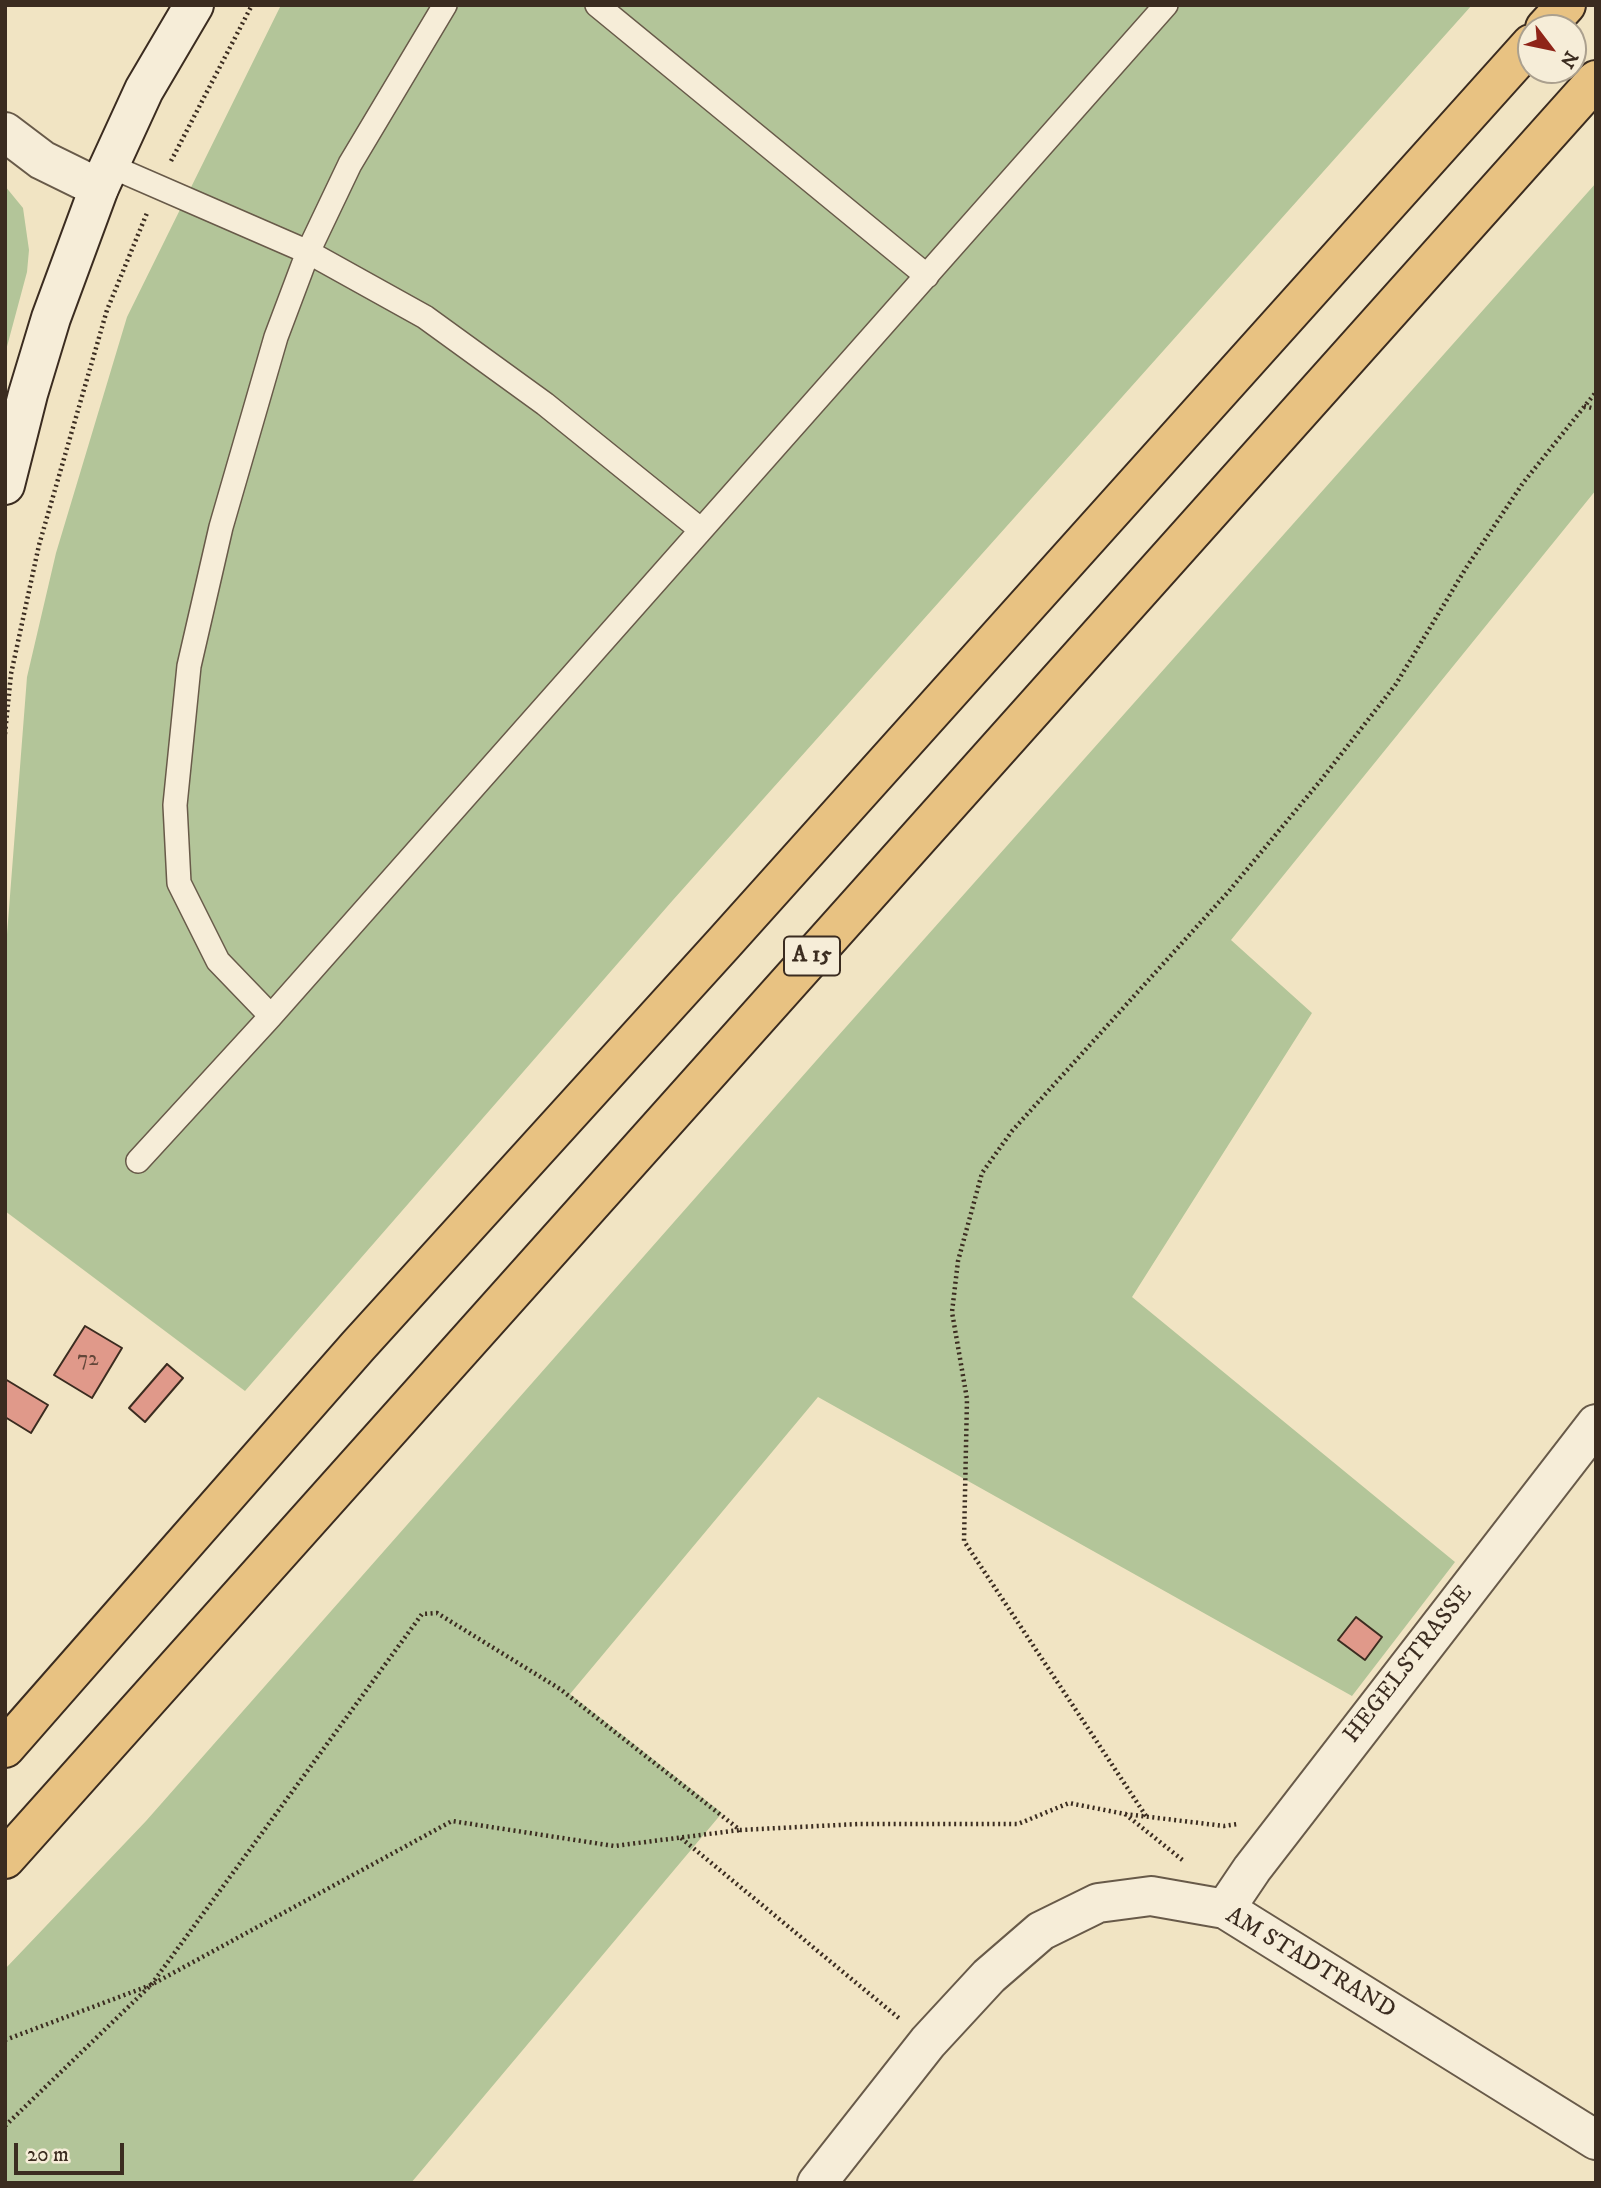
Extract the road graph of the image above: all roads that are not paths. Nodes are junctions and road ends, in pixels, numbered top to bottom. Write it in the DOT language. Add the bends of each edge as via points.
graph roads {
  1 [pos="194,5"];
  2 [pos="445,5"];
  3 [pos="597,5"];
  4 [pos="1166,5"];
  5 [pos="1517,60"];
  6 [pos="1596,80"];
  7 [pos="5,132"];
  8 [pos="103,176"];
  9 [pos="308,252"];
  10 [pos="927,276"];
  11 [pos="5,485"];
  12 [pos="700,528"];
  13 [pos="271,1016"];
  14 [pos="138,1161"];
  15 [pos="1596,1424"];
  16 [pos="5,1748"];
  17 [pos="17,1846"];
  18 [pos="1225,1909"];
  19 [pos="1596,2140"];
  20 [pos="817,2183"];
  1 -- 8 [label="street" via="144,90"];
  2 -- 9 [label="lane" via="350,164"];
  3 -- 10 [label="lane"];
  4 -- 10 [label="lane"];
  5 -- 16 [label="highway" via="358,1346"];
  6 -- 17 [label="highway, A 15"];
  7 -- 8 [label="street" via="42,160"];
  8 -- 9 [label="lane" via="158,187"];
  8 -- 11 [label="street" via="51,318"];
  9 -- 12 [label="lane" via="425,317 545,404"];
  9 -- 13 [label="lane" via="276,337 221,527 189,666 175,805 179,883 218,961"];
  10 -- 12 [label="lane"];
  12 -- 13 [label="lane"];
  13 -- 14 [label="lane"];
  15 -- 18 [label="street, HEGELSTRASSE"];
  18 -- 19 [label="street, AM STADTRAND"];
  18 -- 20 [label="street, AM STADTRAND" via="1151,1896 1098,1903 1041,1931 989,1976 928,2042"];
}
